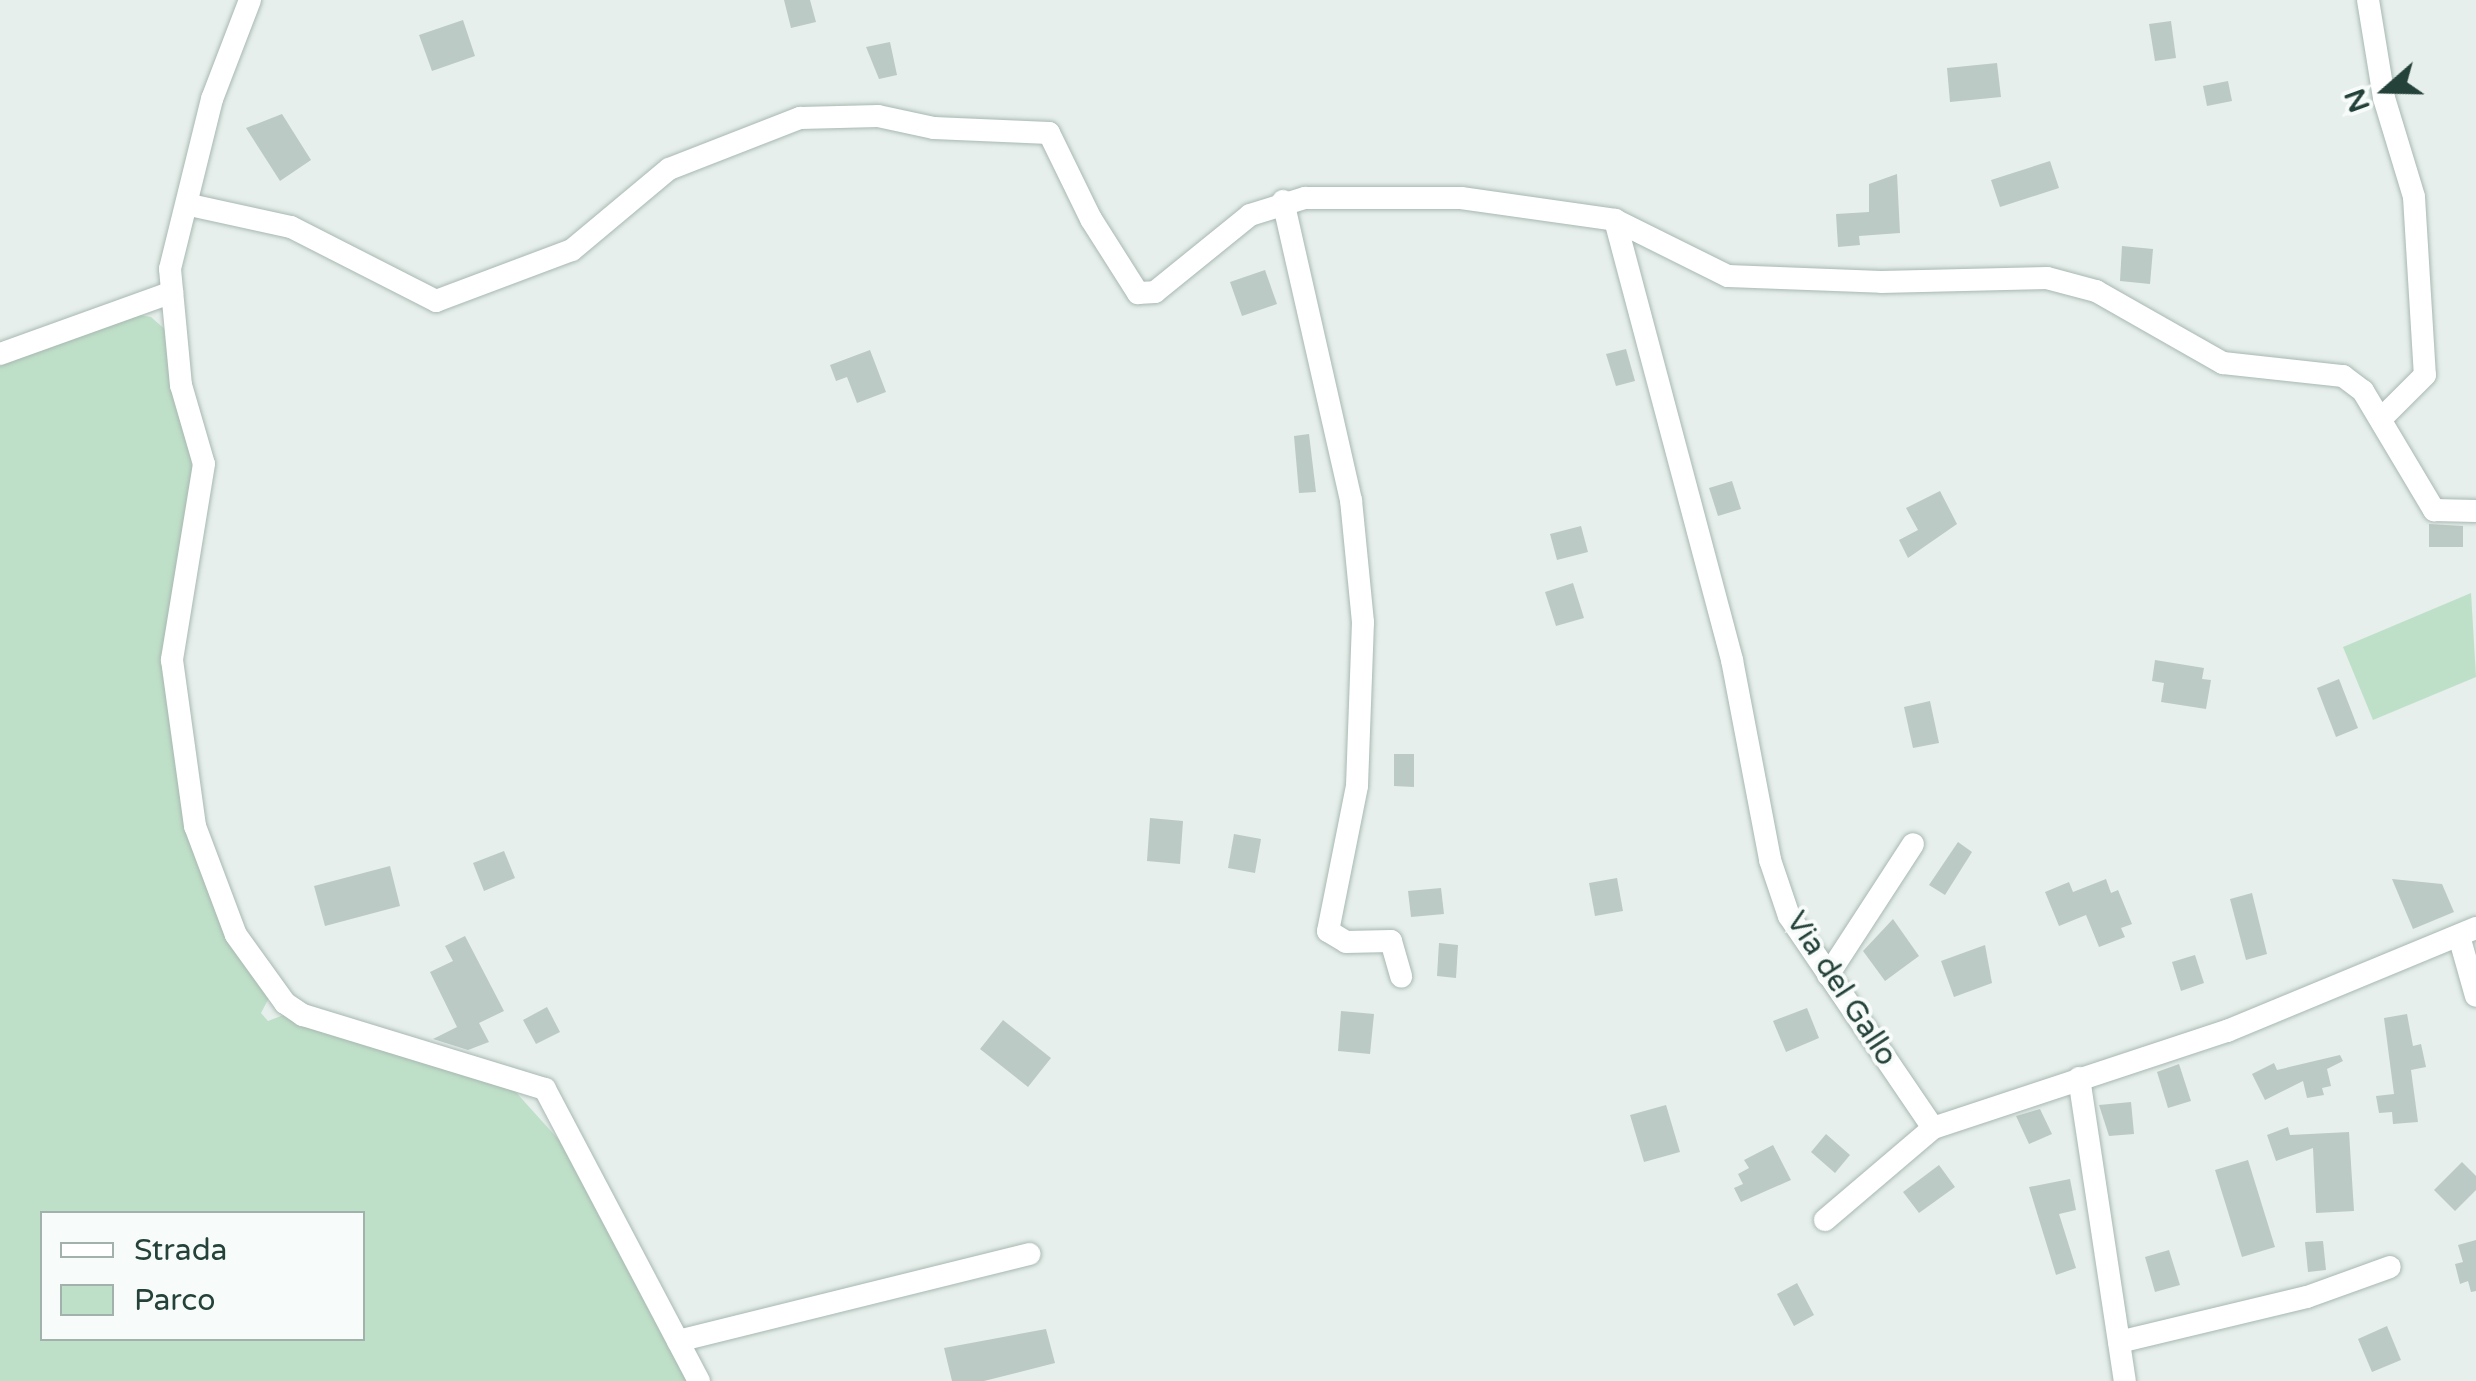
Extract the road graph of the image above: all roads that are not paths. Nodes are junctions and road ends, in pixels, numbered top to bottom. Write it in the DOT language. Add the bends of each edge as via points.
graph roads {
  1 [pos="2368,0"];
  2 [pos="248,1"];
  3 [pos="1284,201"];
  4 [pos="190,205"];
  5 [pos="1616,220"];
  6 [pos="172,292"];
  7 [pos="0,354"];
  8 [pos="2381,419"];
  9 [pos="2476,511"];
  10 [pos="1912,844"];
  11 [pos="2468,932"];
  12 [pos="1828,975"];
  13 [pos="1401,978"];
  14 [pos="2476,996"];
  15 [pos="2079,1078"];
  16 [pos="1933,1128"];
  17 [pos="1825,1220"];
  18 [pos="1029,1254"];
  19 [pos="2390,1267"];
  20 [pos="678,1340"];
  21 [pos="2119,1342"];
  22 [pos="699,1381"];
  23 [pos="2126,1381"];
  1 -- 8 [label="street" via="2384,98 2414,197 2424,375"];
  2 -- 4 [label="street" via="212,99"];
  3 -- 4 [label="street" via="1250,215 1155,292 1138,293 1090,219 1048,133 934,128 878,116 800,118 668,170 572,250 436,301 291,227"];
  3 -- 5 [label="street" via="1461,198"];
  3 -- 13 [label="street" via="1351,500 1362,603 1357,786 1328,931 1346,942 1390,940"];
  4 -- 6 [label="street" via="170,269"];
  5 -- 8 [label="street" via="1728,276 1880,282 2047,278 2096,291 2223,363 2344,376"];
  5 -- 12 [label="street, Via del Gallo" via="1732,660 1770,860 1789,916"];
  6 -- 7 [label="street"];
  6 -- 20 [label="street" via="181,385 204,464 172,660 195,826 236,934 284,1003 304,1015 544,1089"];
  8 -- 9 [label="street" via="2434,510"];
  10 -- 12 [label="street"];
  11 -- 14 [label="street"];
  11 -- 15 [label="street" via="2328,993"];
  12 -- 16 [label="street, Via del Gallo"];
  15 -- 16 [label="street"];
  15 -- 21 [label="street"];
  16 -- 17 [label="street"];
  18 -- 20 [label="street"];
  19 -- 21 [label="street" via="2307,1296"];
  20 -- 22 [label="street"];
  21 -- 23 [label="street"];
}
